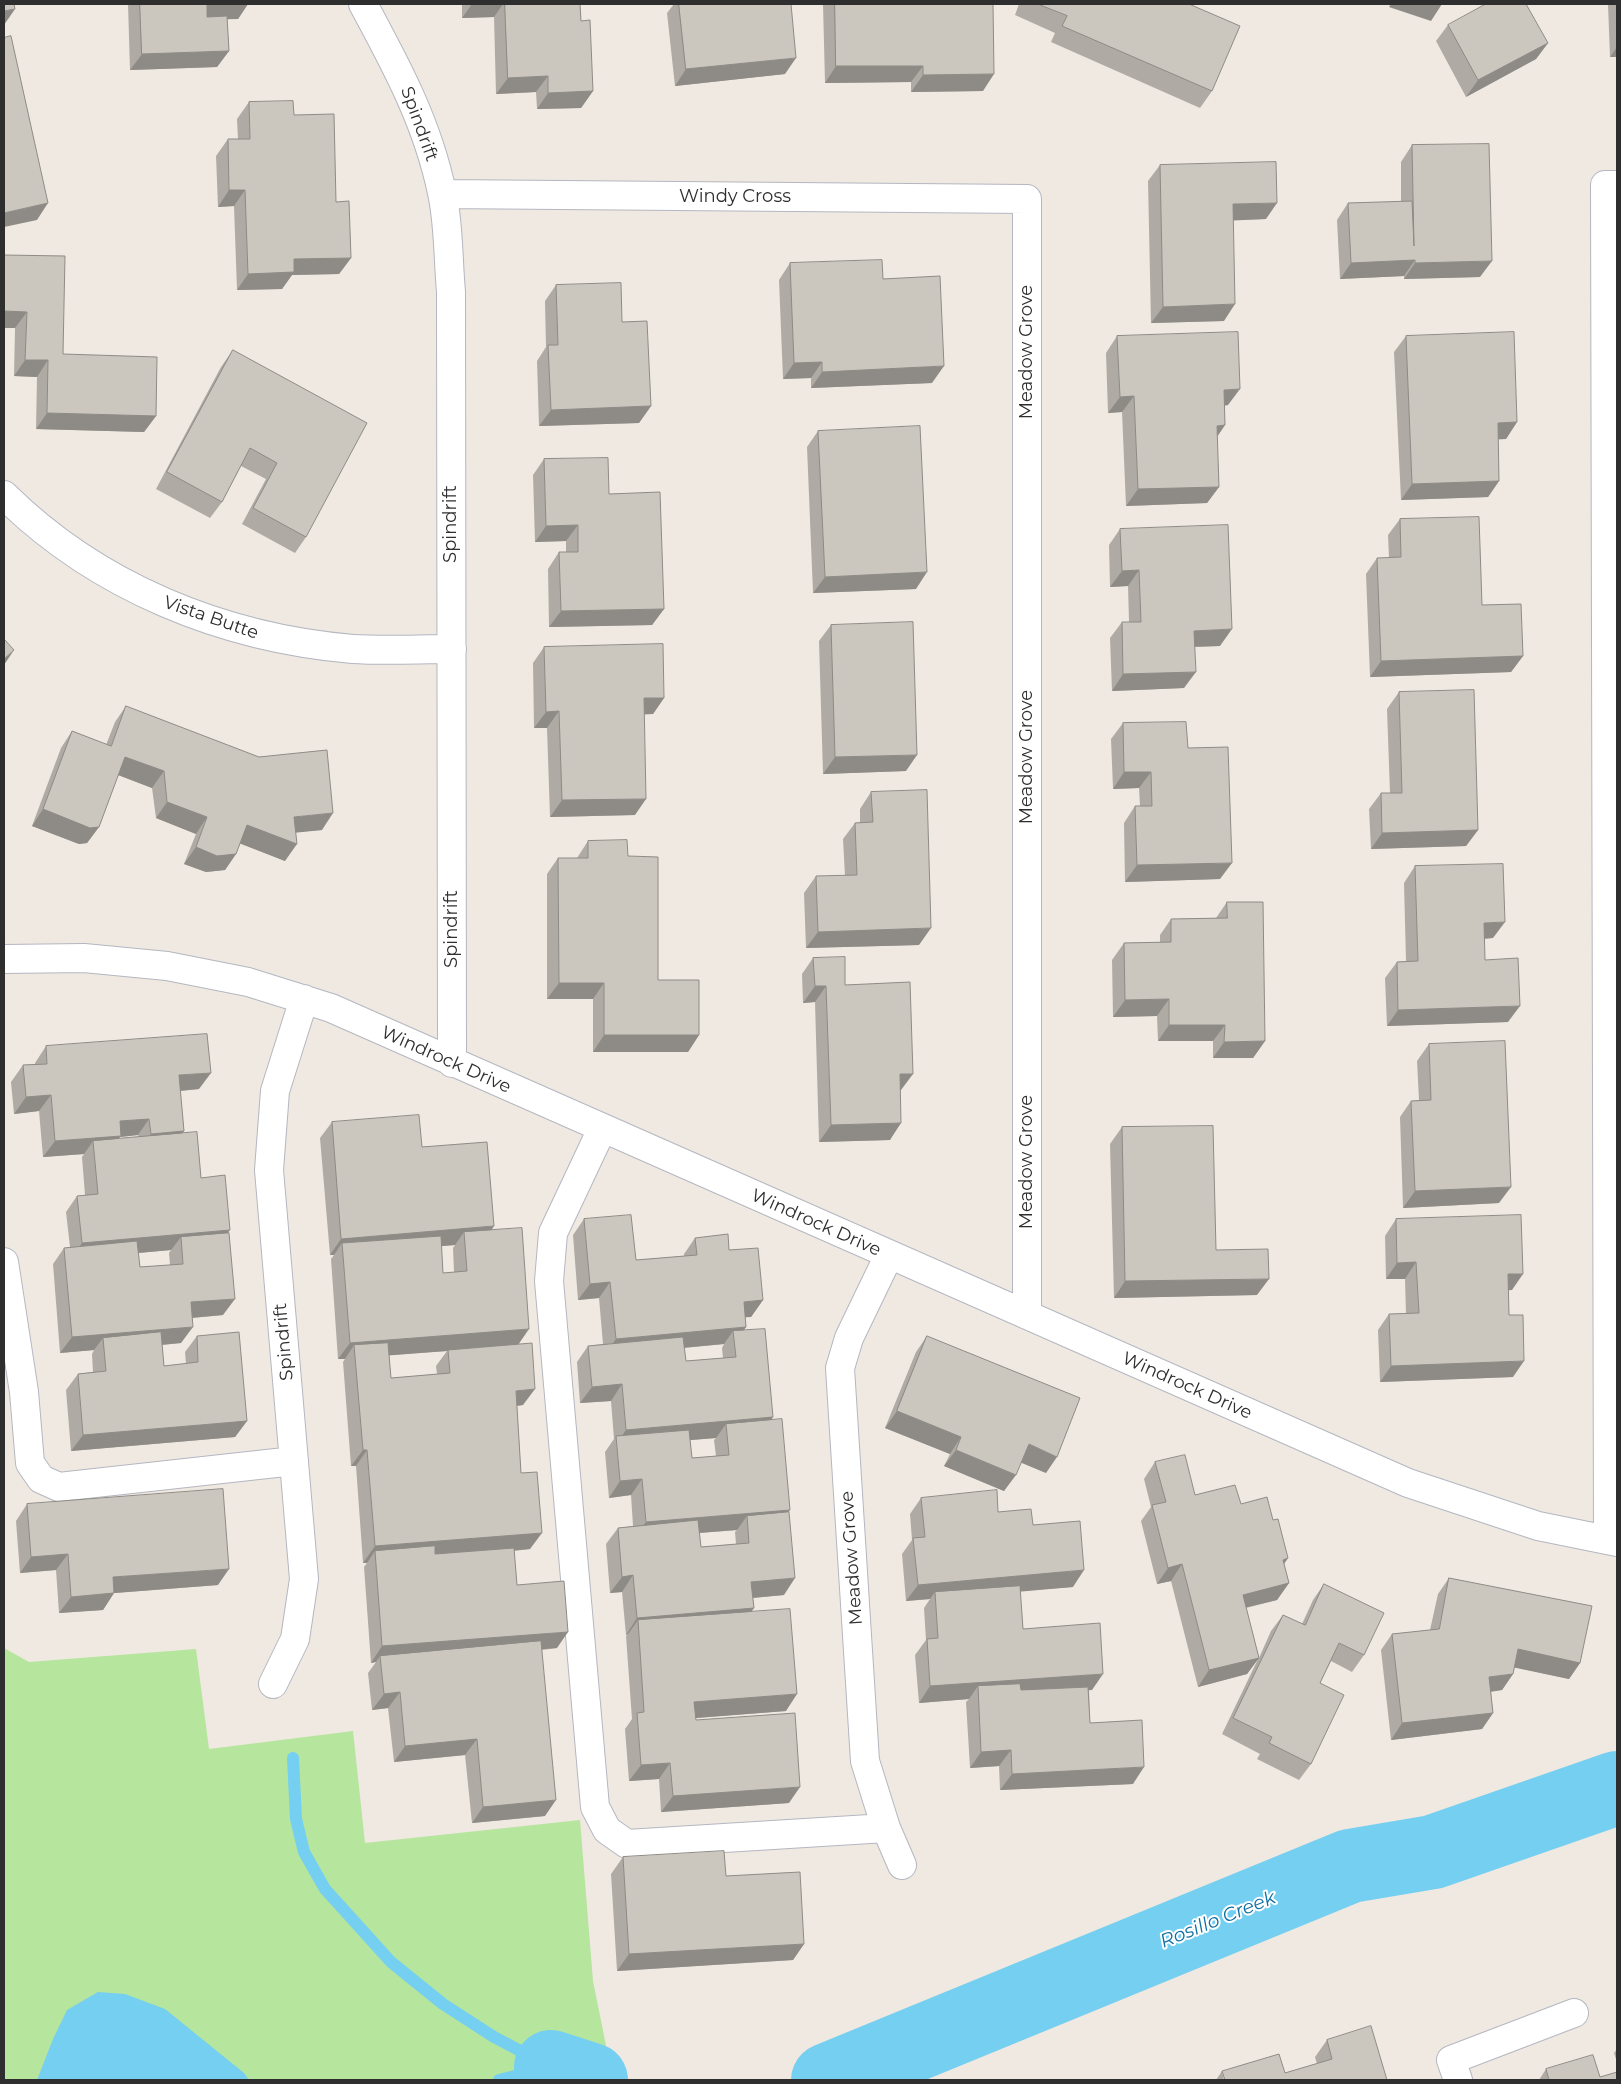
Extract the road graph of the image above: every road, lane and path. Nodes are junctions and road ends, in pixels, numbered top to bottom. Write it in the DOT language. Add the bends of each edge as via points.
graph roads {
  1 [pos="363,4"];
  2 [pos="1611,185"];
  3 [pos="443,194"];
  4 [pos="1027,199"];
  5 [pos="4,495"];
  6 [pos="452,649"];
  7 [pos="4,960"];
  8 [pos="304,1000"];
  9 [pos="452,1063"];
  10 [pos="602,1129"];
  11 [pos="889,1255"];
  12 [pos="4,1262"];
  13 [pos="1027,1315"];
  14 [pos="294,1461"];
  15 [pos="1613,1541"];
  16 [pos="273,1684"];
  17 [pos="886,1828"];
  18 [pos="902,1865"];
  19 [pos="1574,2013"];
  20 [pos="1458,2080"];
  1 -- 3 [label="street, Spindrift" via="406,84 425,130"];
  2 -- 15 [label="street"];
  3 -- 4 [label="street, Windy Cross"];
  3 -- 6 [label="street, Spindrift" via="451,292"];
  4 -- 13 [label="street, Meadow Grove"];
  5 -- 6 [label="street, Vista Butte" via="63,545 110,576 215,623 270,637 354,649"];
  6 -- 9 [label="street, Spindrift"];
  7 -- 8 [label="street, Windrock Drive" via="84,958 167,966 248,982"];
  8 -- 9 [label="street, Windrock Drive" via="331,1008"];
  8 -- 14 [label="street, Spindrift" via="275,1091 270,1170"];
  9 -- 10 [label="street, Windrock Drive"];
  10 -- 11 [label="street, Windrock Drive"];
  10 -- 17 [label="street" via="553,1233 549,1282 595,1807 607,1830 627,1844"];
  11 -- 13 [label="street, Windrock Drive"];
  11 -- 17 [label="street, Meadow Grove" via="849,1338 840,1368 864,1761"];
  12 -- 14 [label="street" via="24,1392 30,1463 41,1478 59,1487"];
  13 -- 15 [label="street, Windrock Drive" via="1408,1483 1538,1526"];
  14 -- 16 [label="street, Spindrift" via="304,1579 296,1639"];
  17 -- 18 [label="street, Meadow Grove"];
  19 -- 20 [label="street" via="1451,2060"];
}
